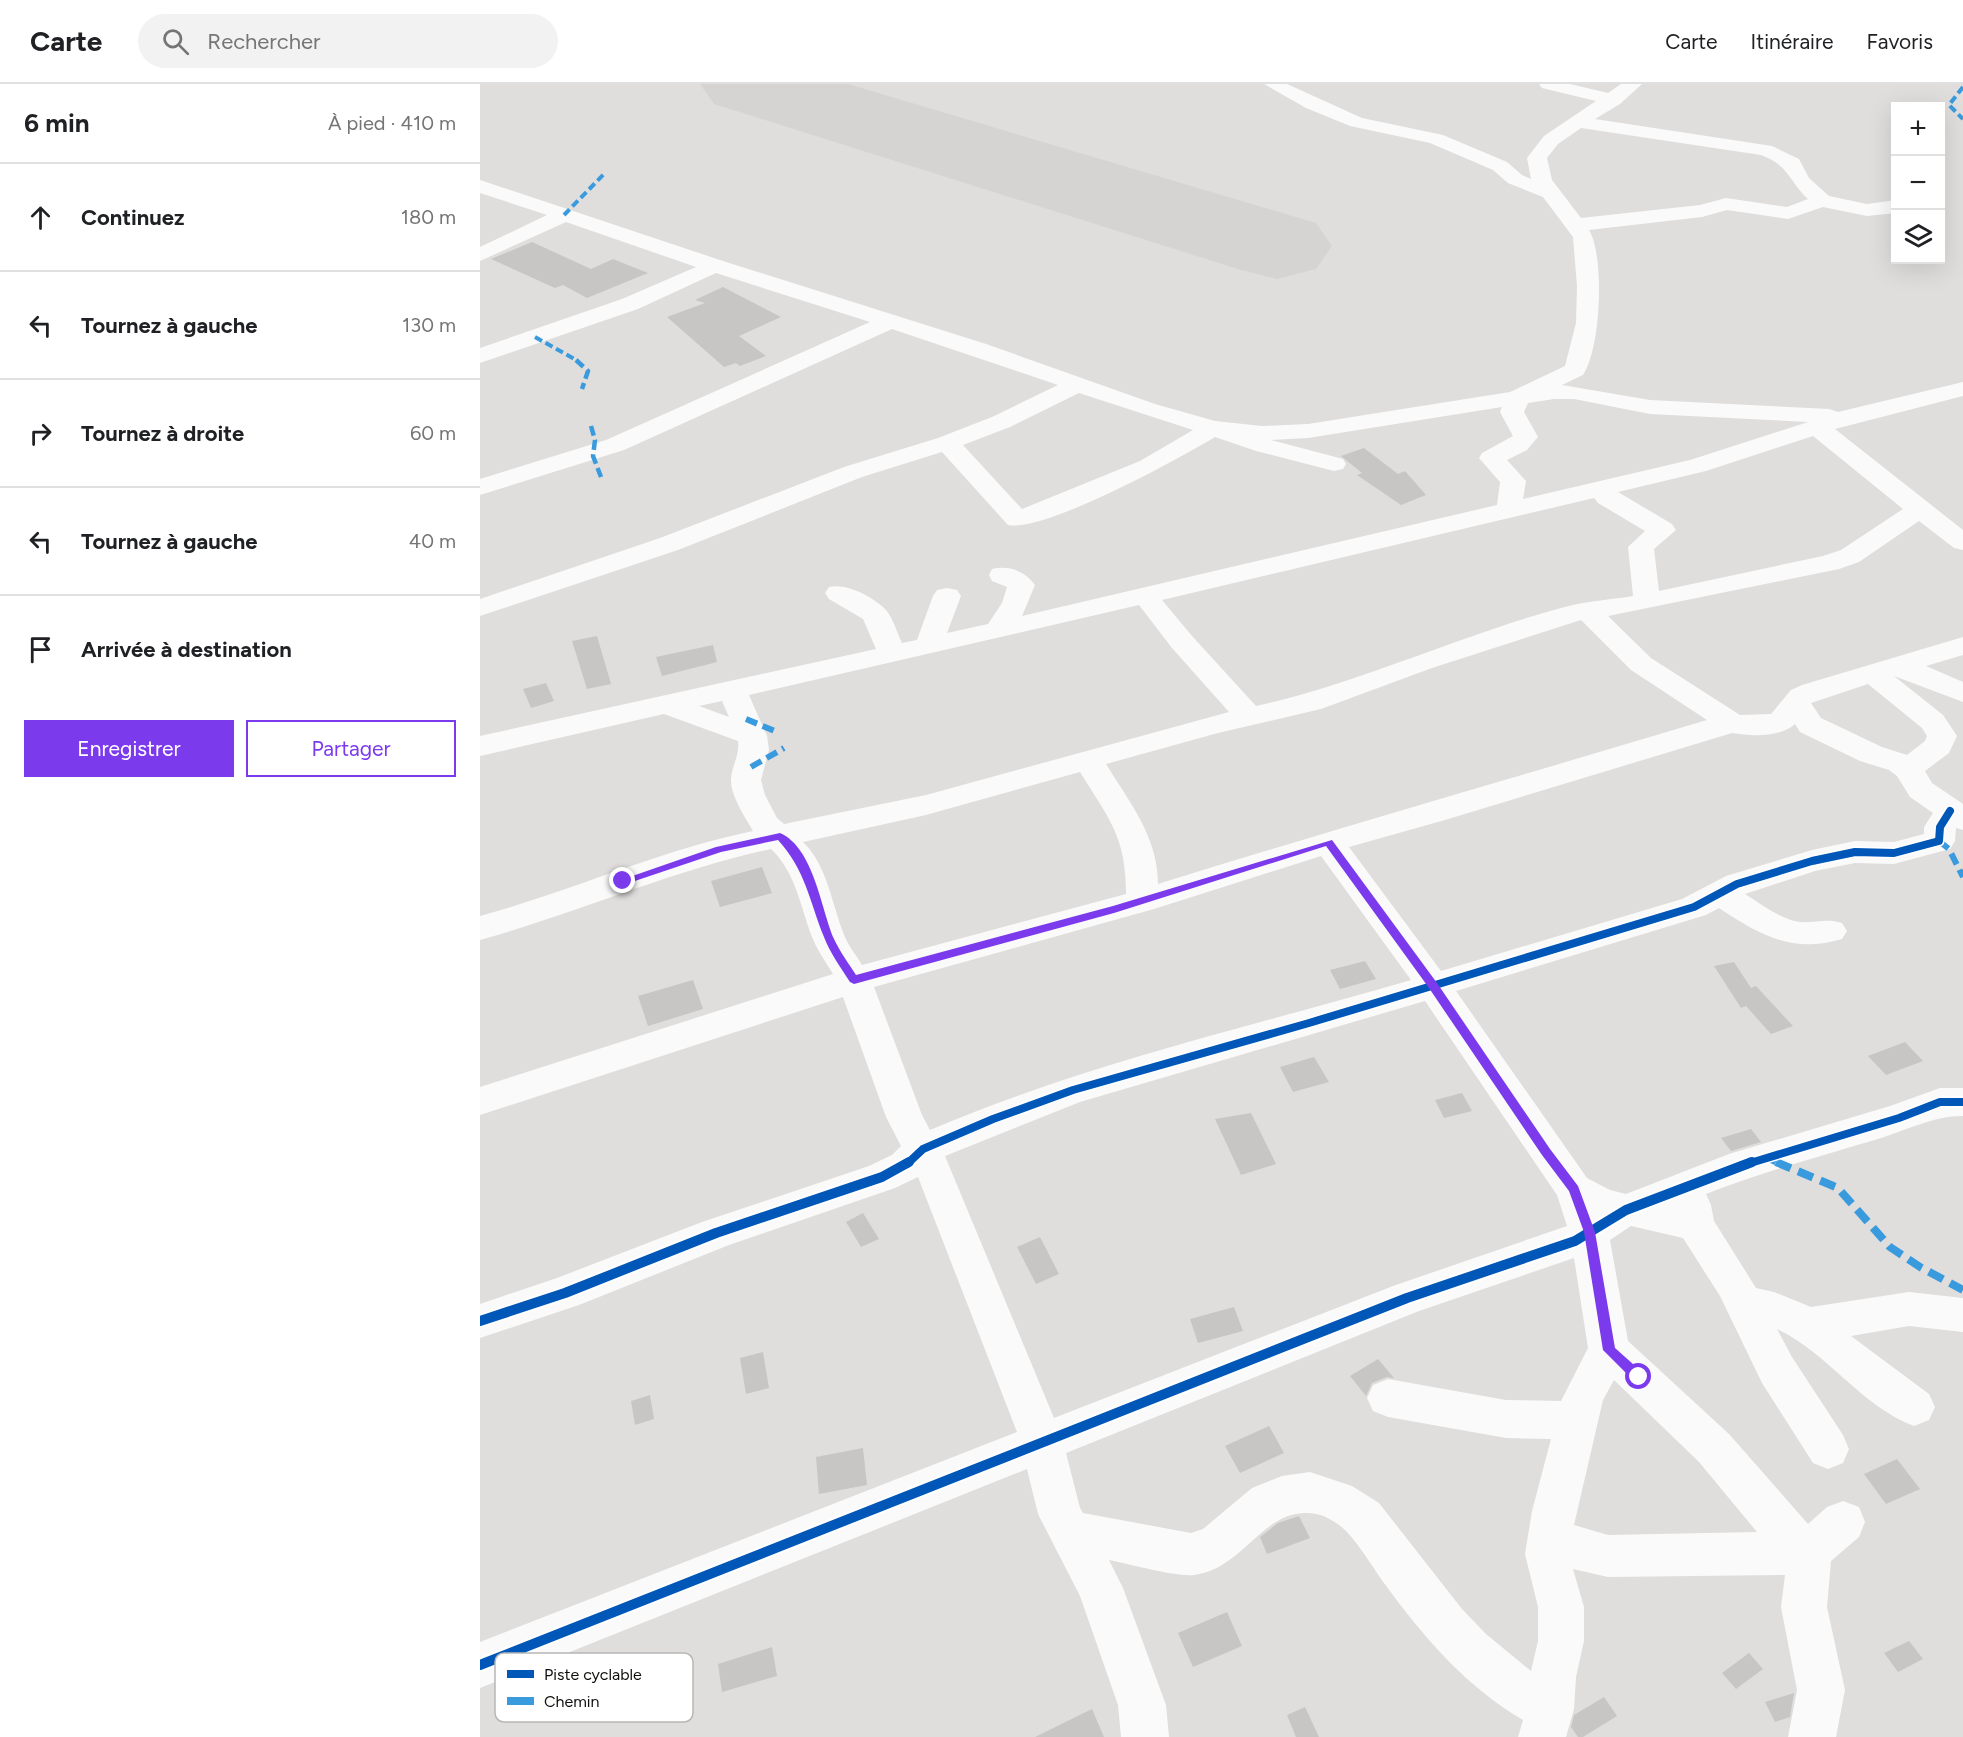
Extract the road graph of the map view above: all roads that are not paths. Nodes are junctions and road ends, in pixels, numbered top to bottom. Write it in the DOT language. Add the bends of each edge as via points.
graph roads {
  1 [pos="1273,84"];
  2 [pos="1548,84"];
  3 [pos="1633,84"];
  4 [pos="1614,100"];
  5 [pos="1579,122"];
  6 [pos="1733,126"];
  7 [pos="1658,133"];
  8 [pos="1726,145"];
  9 [pos="1661,156"];
  10 [pos="480,186"];
  11 [pos="1549,193"];
  12 [pos="1822,201"];
  13 [pos="1891,208"];
  14 [pos="564,215"];
  15 [pos="1576,225"];
  16 [pos="480,255"];
  17 [pos="715,266"];
  18 [pos="889,322"];
  19 [pos="480,356"];
  20 [pos="1575,370"];
  21 [pos="1079,384"];
  22 [pos="1963,389"];
  23 [pos="1519,396"];
  24 [pos="1603,398"];
  25 [pos="1848,417"];
  26 [pos="1817,427"];
  27 [pos="1213,428"];
  28 [pos="953,451"];
  29 [pos="1334,464"];
  30 [pos="907,471"];
  31 [pos="480,487"];
  32 [pos="1603,487"];
  33 [pos="1515,502"];
  34 [pos="1928,518"];
  35 [pos="1963,542"];
  36 [pos="1002,574"];
  37 [pos="839,593"];
  38 [pos="1145,595"];
  39 [pos="947,596"];
  40 [pos="1648,601"];
  41 [pos="480,608"];
  42 [pos="1588,612"];
  43 [pos="998,630"];
  44 [pos="929,645"];
  45 [pos="1963,646"];
  46 [pos="893,654"];
  47 [pos="1901,666"];
  48 [pos="1872,672"];
  49 [pos="731,688"];
  50 [pos="1963,693"];
  51 [pos="1796,703"];
  52 [pos="664,704"];
  53 [pos="1249,716"];
  54 [pos="1731,723"];
  55 [pos="752,736"];
  56 [pos="480,746"];
  57 [pos="1089,761"];
  58 [pos="1908,769"];
  59 [pos="1954,829"];
  60 [pos="780,836"];
  61 [pos="1329,842"];
  62 [pos="1720,893"];
  63 [pos="1142,901"];
  64 [pos="480,928"];
  65 [pos="1830,931"];
  66 [pos="854,980"];
  67 [pos="1433,985"];
  68 [pos="480,1101"];
  69 [pos="1963,1102"];
  70 [pos="1899,1118"];
  71 [pos="1963,1124"];
  72 [pos="923,1149"];
  73 [pos="1574,1189"];
  74 [pos="1693,1205"];
  75 [pos="1626,1210"];
  76 [pos="1589,1232"];
  77 [pos="1743,1304"];
  78 [pos="1963,1315"];
  79 [pos="480,1321"];
  80 [pos="1809,1325"];
  81 [pos="1609,1350"];
  82 [pos="1388,1398"];
  83 [pos="1914,1407"];
  84 [pos="1578,1421"];
  85 [pos="1042,1443"];
  86 [pos="1828,1449"];
  87 [pos="1843,1522"];
  88 [pos="1068,1531"];
  89 [pos="1550,1536"];
  90 [pos="1807,1553"];
  91 [pos="510,1653"];
  92 [pos="495,1659"];
  93 [pos="480,1665"];
  94 [pos="1546,1723"];
  95 [pos="1145,1737"];
  96 [pos="1812,1737"];
  1 -- 11 [label="street" via="1357,122 1436,140 1500,166 1515,179"];
  2 -- 4 [label="street"];
  3 -- 4 [label="street"];
  4 -- 5 [label="street"];
  5 -- 7 [label="street"];
  5 -- 11 [label="street" via="1551,140 1537,158 1537,169"];
  6 -- 8 [label="street" via="1735,133"];
  7 -- 8 [label="street"];
  7 -- 9 [label="street"];
  8 -- 12 [label="street" via="1765,150 1792,161 1800,180"];
  10 -- 14 [label="street"];
  11 -- 15 [label="street"];
  12 -- 13 [label="street" via="1867,210"];
  12 -- 15 [label="street" via="1788,213 1726,204 1702,211"];
  14 -- 16 [label="street"];
  14 -- 17 [label="street"];
  15 -- 20 [label="street" via="1585,249 1587,299 1584,341"];
  17 -- 18 [label="street"];
  17 -- 19 [label="street" via="630,304"];
  18 -- 21 [label="street"];
  18 -- 31 [label="street" via="615,445"];
  20 -- 23 [label="street"];
  20 -- 24 [label="street"];
  21 -- 27 [label="street"];
  21 -- 28 [label="street" via="1001,422"];
  22 -- 25 [label="street"];
  23 -- 24 [label="street" via="1554,392"];
  23 -- 27 [label="street" via="1308,431 1262,433"];
  23 -- 33 [label="street" via="1512,412 1526,437 1490,461 1514,481"];
  24 -- 25 [label="street" via="1650,407"];
  25 -- 26 [label="street"];
  26 -- 32 [label="street" via="1697,466"];
  26 -- 34 [label="street"];
  27 -- 28 [label="street" via="1149,466 1020,519 1013,517"];
  27 -- 29 [label="street"];
  28 -- 30 [label="street"];
  28 -- 41 [label="street" via="853,472 669,544"];
  32 -- 33 [label="street"];
  32 -- 40 [label="street" via="1607,498 1663,530 1641,547"];
  33 -- 38 [label="street"];
  34 -- 35 [label="street"];
  34 -- 40 [label="street" via="1888,532 1850,556 1830,563"];
  36 -- 43 [label="street" via="1021,585 1011,615"];
  37 -- 46 [label="street" via="875,614"];
  38 -- 43 [label="street"];
  38 -- 53 [label="street" via="1198,664"];
  39 -- 44 [label="street"];
  40 -- 42 [label="street"];
  42 -- 53 [label="street" via="1522,628 1336,695"];
  42 -- 54 [label="street" via="1641,664"];
  43 -- 44 [label="street"];
  44 -- 46 [label="street"];
  45 -- 47 [label="street"];
  46 -- 49 [label="street"];
  47 -- 48 [label="street"];
  47 -- 50 [label="street"];
  48 -- 51 [label="street" via="1812,691"];
  48 -- 58 [label="street" via="1933,722 1942,736 1938,746"];
  49 -- 52 [label="street"];
  49 -- 55 [label="street"];
  51 -- 54 [label="street" via="1781,721 1769,725"];
  51 -- 58 [label="street" via="1804,719 1824,734"];
  52 -- 55 [label="street"];
  52 -- 56 [label="street"];
  53 -- 57 [label="street"];
  54 -- 61 [label="street"];
  55 -- 60 [label="street" via="754,750 746,780 750,795 765,824"];
  57 -- 60 [label="street" via="926,805"];
  57 -- 63 [label="street" via="1134,834 1142,862"];
  58 -- 59 [label="street"];
  59 -- 62 [label="street" via="1894,853 1855,852 1812,861"];
  60 -- 64 [label="street" via="719,849"];
  60 -- 66 [label="street" via="798,856 829,939"];
  61 -- 63 [label="street"];
  61 -- 67 [label="street"];
  62 -- 65 [label="street" via="1780,930 1818,934"];
  62 -- 67 [label="street" via="1694,907"];
  63 -- 66 [label="street"];
  66 -- 68 [label="street"];
  66 -- 72 [label="street" via="904,1117"];
  67 -- 72 [label="street" via="1073,1090"];
  67 -- 73 [label="street"];
  69 -- 70 [label="street" via="1940,1102"];
  70 -- 71 [label="street"];
  70 -- 74 [label="street" via="1775,1154"];
  72 -- 79 [label="street" via="905,1166 882,1177 716,1233 575,1290"];
  72 -- 85 [label="street" via="983,1288"];
  73 -- 75 [label="street" via="1602,1204"];
  73 -- 76 [label="street"];
  74 -- 75 [label="street"];
  74 -- 77 [label="street"];
  75 -- 76 [label="street"];
  76 -- 81 [label="street"];
  76 -- 85 [label="street" via="1575,1241 1407,1298"];
  77 -- 80 [label="street" via="1774,1309"];
  77 -- 86 [label="street" via="1777,1370"];
  78 -- 80 [label="street" via="1909,1309"];
  80 -- 83 [label="street"];
  81 -- 84 [label="street" via="1583,1396"];
  81 -- 90 [label="street" via="1714,1448"];
  82 -- 84 [label="street" via="1506,1419"];
  84 -- 89 [label="street"];
  85 -- 88 [label="street"];
  85 -- 91 [label="street"];
  87 -- 90 [label="street"];
  88 -- 94 [label="street" via="1190,1554 1221,1543 1278,1496 1309,1491 1330,1496 1347,1504 1362,1518 1466,1648 1523,1696"];
  88 -- 95 [label="street" via="1100,1588 1142,1705"];
  89 -- 90 [label="street" via="1574,1548 1608,1556"];
  89 -- 94 [label="street" via="1547,1554 1561,1607 1561,1641"];
  90 -- 96 [label="street" via="1804,1607 1821,1690"];
  92 -- 93 [label="street"];
}
